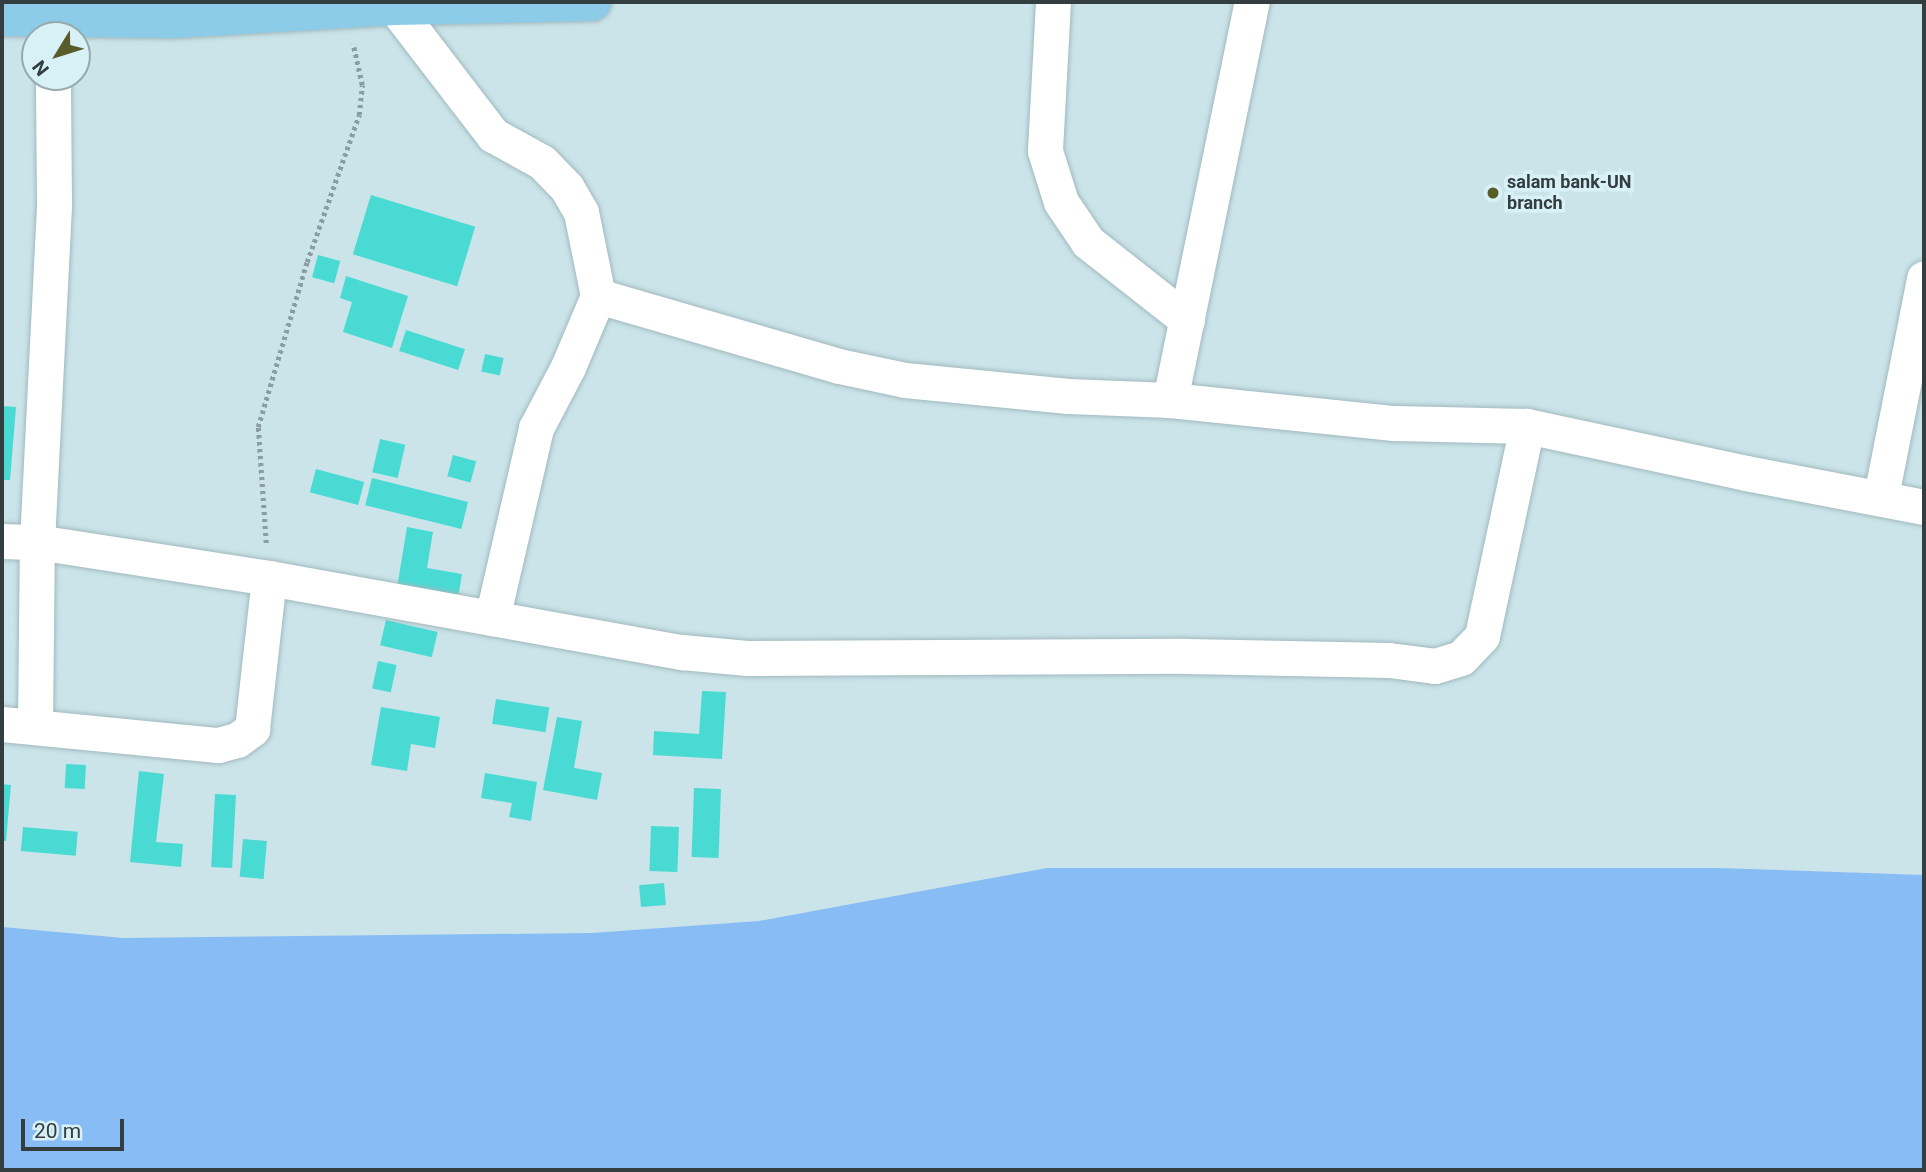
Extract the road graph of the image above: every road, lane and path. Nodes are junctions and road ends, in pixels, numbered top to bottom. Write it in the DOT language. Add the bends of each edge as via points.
graph roads {
  1 [pos="592,2"];
  2 [pos="1053,2"];
  3 [pos="1252,2"];
  4 [pos="394,6"];
  5 [pos="176,11"];
  6 [pos="345,11"];
  7 [pos="2,17"];
  8 [pos="28,21"];
  9 [pos="88,21"];
  10 [pos="53,91"];
  11 [pos="1924,278"];
  12 [pos="598,296"];
  13 [pos="1187,320"];
  14 [pos="1170,400"];
  15 [pos="1527,426"];
  16 [pos="1881,496"];
  17 [pos="1924,507"];
  18 [pos="2,541"];
  19 [pos="37,542"];
  20 [pos="269,578"];
  21 [pos="492,618"];
  22 [pos="18,725"];
  1 -- 4 [label="main road"];
  2 -- 13 [label="street" via="1045,151 1061,202 1088,243"];
  3 -- 13 [label="street"];
  4 -- 6 [label="main road"];
  4 -- 12 [label="street" via="493,135 542,162 567,188 581,212"];
  5 -- 6 [label="main road"];
  5 -- 9 [label="main road"];
  6 -- 20 [label="path" via="362,85 359,115 307,262 258,427"];
  7 -- 8 [label="main road"];
  10 -- 19 [label="street" via="54,203"];
  11 -- 16 [label="street"];
  12 -- 14 [label="street" via="839,366 905,380 1068,396"];
  12 -- 21 [label="street" via="536,428"];
  13 -- 14 [label="street"];
  14 -- 15 [label="street" via="1394,423"];
  15 -- 16 [label="street" via="1746,473"];
  15 -- 21 [label="street" via="1482,636 1461,658 1436,666 1389,660 1185,656 747,658 682,652"];
  16 -- 17 [label="street"];
  18 -- 19 [label="street"];
  19 -- 20 [label="street"];
  19 -- 22 [label="street"];
  20 -- 21 [label="street"];
  20 -- 22 [label="street" via="252,729 237,740 218,745"];
}
